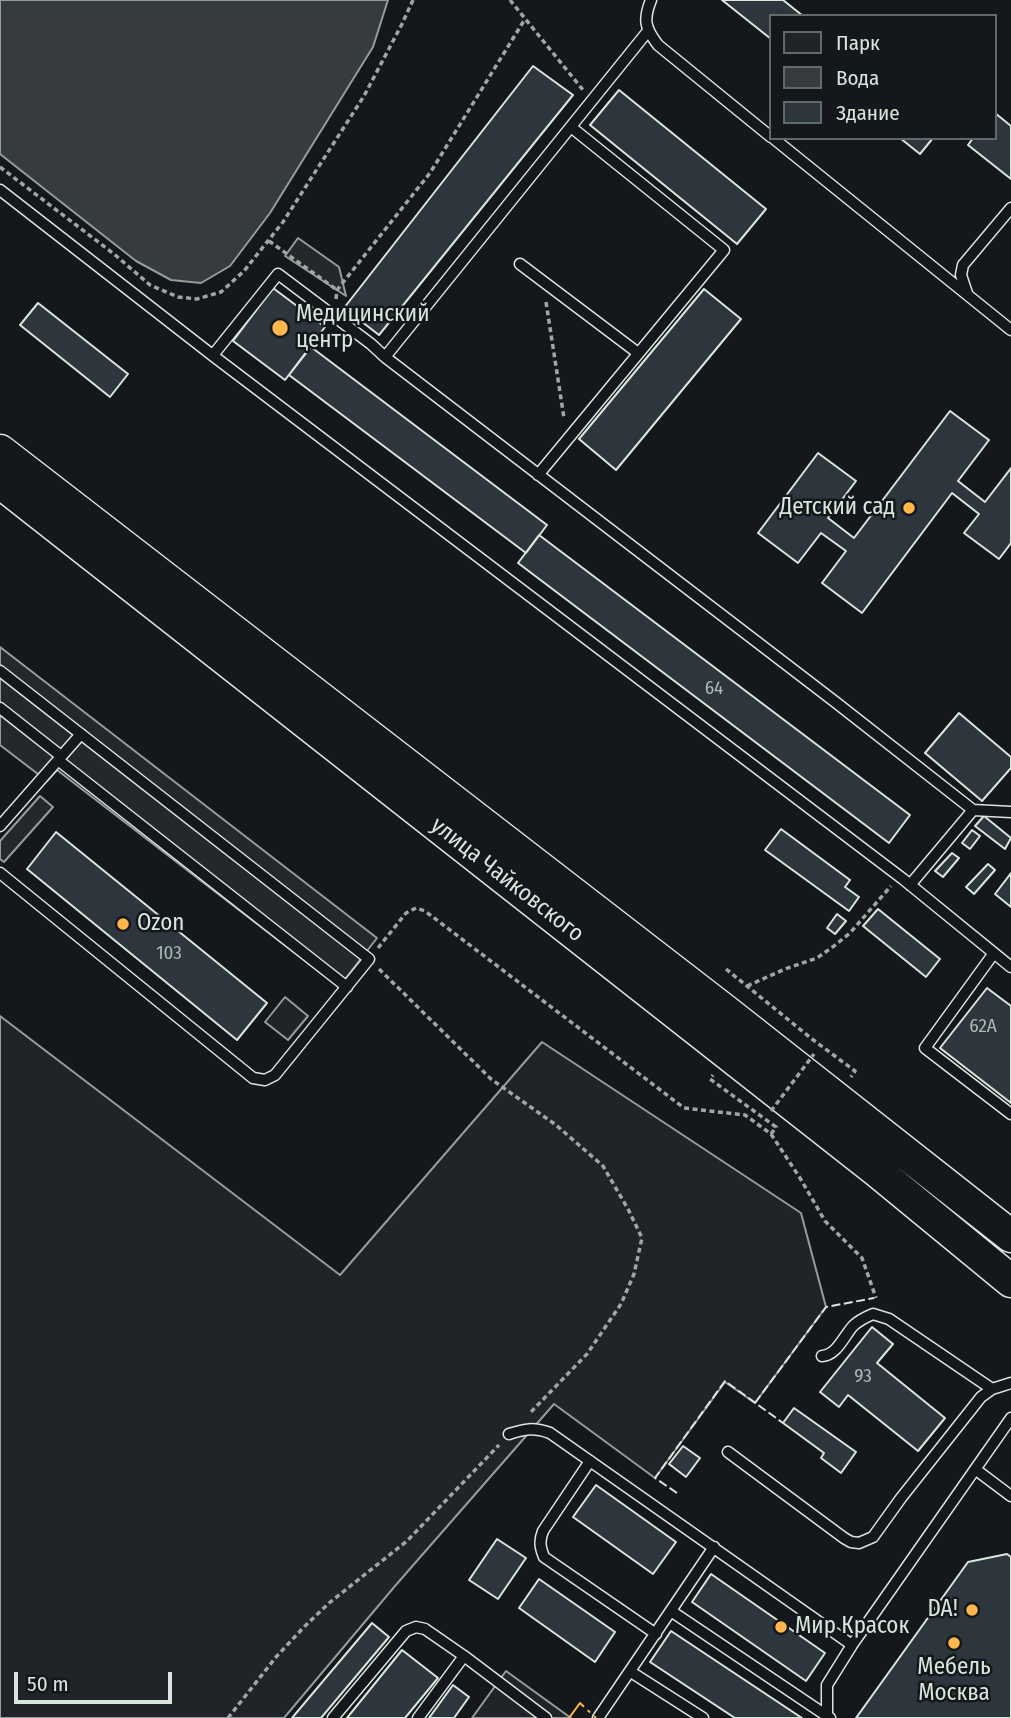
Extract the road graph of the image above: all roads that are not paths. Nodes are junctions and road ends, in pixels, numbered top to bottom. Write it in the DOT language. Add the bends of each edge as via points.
graph roads {
  1 [pos="651,0"];
  2 [pos="648,32"];
  3 [pos="571,127"];
  4 [pos="769,135"];
  5 [pos="776,140"];
  6 [pos="0,190"];
  7 [pos="1011,208"];
  8 [pos="520,264"];
  9 [pos="968,295"];
  10 [pos="1011,330"];
  11 [pos="638,353"];
  12 [pos="213,355"];
  13 [pos="385,357"];
  14 [pos="0,451"];
  15 [pos="538,475"];
  16 [pos="0,482"];
  17 [pos="0,671"];
  18 [pos="0,708"];
  19 [pos="81,734"];
  20 [pos="60,758"];
  21 [pos="973,810"];
  22 [pos="1011,813"];
  23 [pos="0,826"];
  24 [pos="0,873"];
  25 [pos="910,885"];
  26 [pos="994,953"];
  27 [pos="1011,967"];
  28 [pos="347,987"];
  29 [pos="1011,1114"];
  30 [pos="1011,1236"];
  31 [pos="1011,1282"];
  32 [pos="822,1356"];
  33 [pos="1011,1383"];
  34 [pos="992,1389"];
  35 [pos="1011,1418"];
  36 [pos="509,1434"];
  37 [pos="728,1452"];
  38 [pos="590,1461"];
  39 [pos="979,1472"];
  40 [pos="1011,1496"];
  41 [pos="714,1547"];
  42 [pos="671,1611"];
  43 [pos="656,1634"];
  44 [pos="852,1645"];
  45 [pos="464,1656"];
  46 [pos="631,1672"];
  47 [pos="828,1717"];
  48 [pos="334,1718"];
  49 [pos="418,1718"];
  50 [pos="546,1718"];
  51 [pos="598,1718"];
  52 [pos="703,1718"];
  1 -- 2 [label="lane" via="645,17"];
  2 -- 3 [label="lane"];
  2 -- 4 [label="lane"];
  3 -- 11 [label="lane" via="724,250"];
  3 -- 13 [label="lane"];
  5 -- 9 [label="lane"];
  6 -- 12 [label="lane"];
  7 -- 9 [label="lane" via="963,265 961,275"];
  8 -- 11 [label="lane"];
  9 -- 10 [label="lane"];
  11 -- 15 [label="lane"];
  12 -- 13 [label="lane" via="278,274"];
  12 -- 25 [label="lane"];
  13 -- 15 [label="lane"];
  14 -- 30 [label="highway, улица Чайковского"];
  15 -- 21 [label="lane"];
  16 -- 31 [label="highway, улица Чайковского" via="876,1170"];
  17 -- 19 [label="lane"];
  18 -- 20 [label="lane"];
  19 -- 20 [label="lane"];
  19 -- 28 [label="lane" via="369,959"];
  20 -- 23 [label="lane"];
  20 -- 28 [label="lane"];
  21 -- 22 [label="lane"];
  21 -- 25 [label="lane"];
  24 -- 28 [label="lane" via="253,1078 265,1080 275,1075"];
  25 -- 26 [label="lane"];
  26 -- 27 [label="lane"];
  26 -- 29 [label="lane" via="925,1048"];
  32 -- 34 [label="lane" via="835,1350 855,1323 873,1314 886,1318"];
  33 -- 34 [label="lane"];
  34 -- 37 [label="lane" via="981,1397 873,1537 859,1543 844,1538"];
  35 -- 44 [label="lane"];
  36 -- 38 [label="lane" via="537,1429 550,1433"];
  38 -- 41 [label="lane"];
  38 -- 43 [label="lane" via="542,1531 540,1548 544,1557"];
  39 -- 40 [label="lane"];
  41 -- 42 [label="lane"];
  41 -- 44 [label="lane"];
  42 -- 43 [label="lane"];
  42 -- 47 [label="lane"];
  43 -- 46 [label="lane"];
  44 -- 47 [label="lane" via="827,1685"];
  45 -- 48 [label="lane" via="425,1629 411,1628"];
  45 -- 49 [label="lane"];
  45 -- 50 [label="lane"];
  46 -- 51 [label="lane"];
  46 -- 52 [label="lane"];
}
